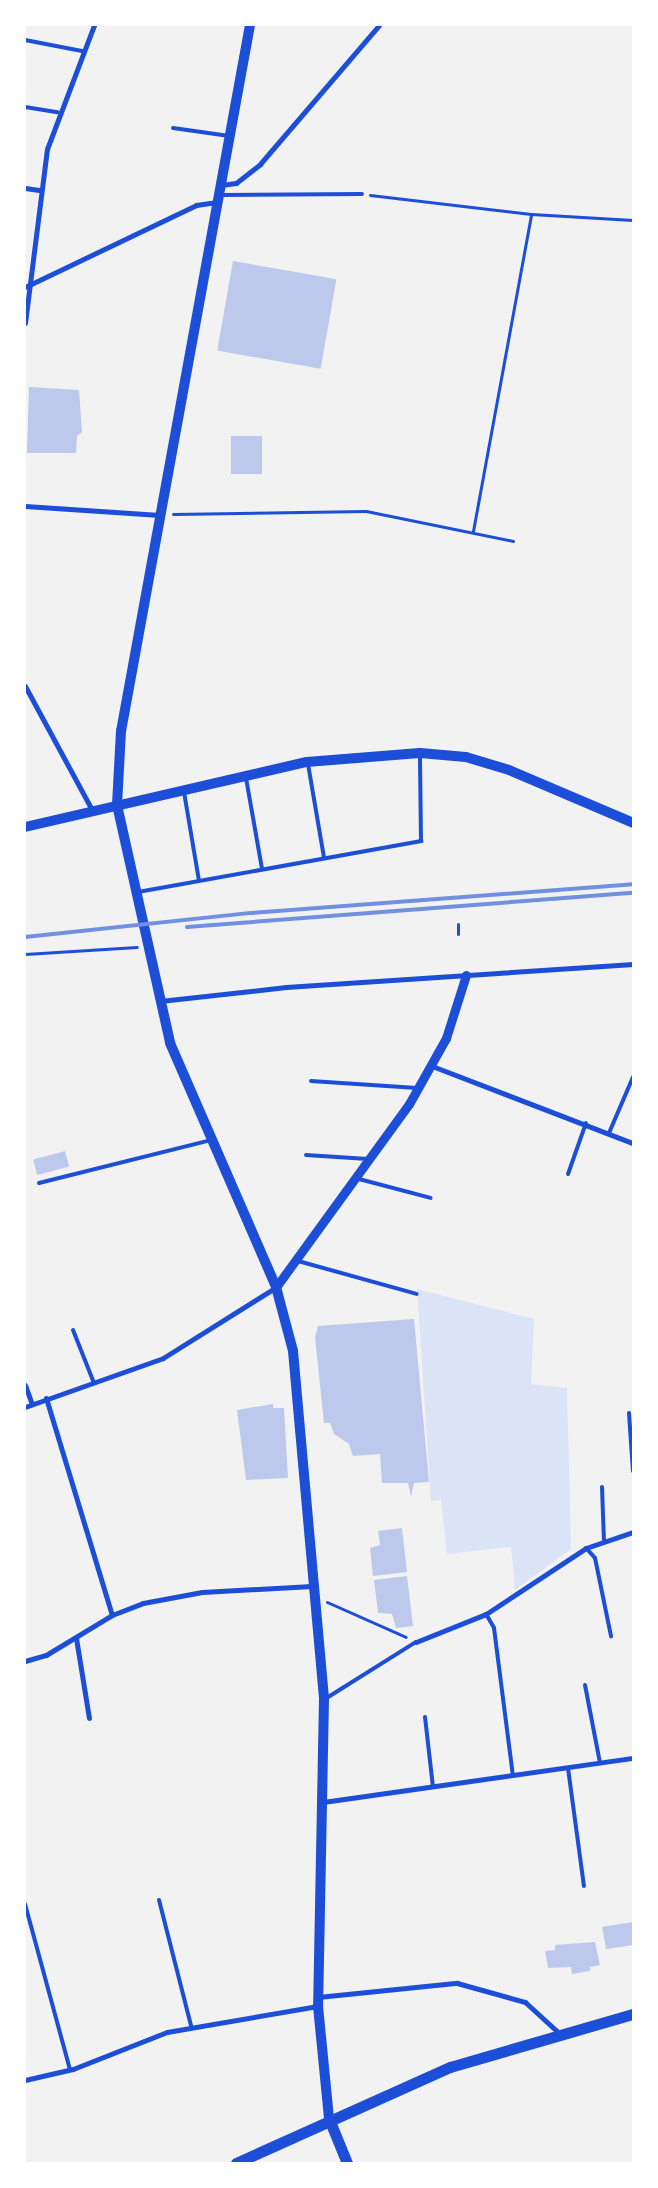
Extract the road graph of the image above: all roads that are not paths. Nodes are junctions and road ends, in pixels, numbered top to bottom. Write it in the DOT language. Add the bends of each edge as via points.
graph roads {
  1 [pos="94,25"];
  2 [pos="250,25"];
  3 [pos="379,25"];
  4 [pos="25,40"];
  5 [pos="82,51"];
  6 [pos="25,107"];
  7 [pos="58,112"];
  8 [pos="173,128"];
  9 [pos="229,136"];
  10 [pos="25,188"];
  11 [pos="39,190"];
  12 [pos="219,194"];
  13 [pos="362,194"];
  14 [pos="27,286"];
  15 [pos="25,323"];
  16 [pos="25,506"];
  17 [pos="160,515"];
  18 [pos="25,686"];
  19 [pos="420,753"];
  20 [pos="307,762"];
  21 [pos="245,774"];
  22 [pos="183,791"];
  23 [pos="117,805"];
  24 [pos="92,810"];
  25 [pos="633,823"];
  26 [pos="25,827"];
  27 [pos="324,858"];
  28 [pos="262,869"];
  29 [pos="199,881"];
  30 [pos="137,892"];
  31 [pos="633,964"];
  32 [pos="466,975"];
  33 [pos="159,1001"];
  34 [pos="432,1066"];
  35 [pos="633,1077"];
  36 [pos="311,1080"];
  37 [pos="419,1088"];
  38 [pos="586,1123"];
  39 [pos="609,1133"];
  40 [pos="208,1141"];
  41 [pos="633,1143"];
  42 [pos="306,1155"];
  43 [pos="372,1159"];
  44 [pos="568,1174"];
  45 [pos="358,1179"];
  46 [pos="40,1184"];
  47 [pos="431,1198"];
  48 [pos="298,1261"];
  49 [pos="276,1287"];
  50 [pos="417,1294"];
  51 [pos="73,1330"];
  52 [pos="94,1383"];
  53 [pos="25,1385"];
  54 [pos="46,1398"];
  55 [pos="32,1404"];
  56 [pos="25,1406"];
  57 [pos="629,1413"];
  58 [pos="633,1471"];
  59 [pos="602,1487"];
  60 [pos="633,1532"];
  61 [pos="604,1541"];
  62 [pos="586,1548"];
  63 [pos="312,1591"];
  64 [pos="486,1614"];
  65 [pos="112,1616"];
  66 [pos="611,1636"];
  67 [pos="76,1638"];
  68 [pos="416,1642"];
  69 [pos="25,1661"];
  70 [pos="585,1685"];
  71 [pos="324,1699"];
  72 [pos="425,1717"];
  73 [pos="89,1718"];
  74 [pos="633,1758"];
  75 [pos="600,1763"];
  76 [pos="568,1768"];
  77 [pos="513,1776"];
  78 [pos="433,1787"];
  79 [pos="323,1802"];
  80 [pos="584,1886"];
  81 [pos="158,1900"];
  82 [pos="25,1904"];
  83 [pos="318,2001"];
  84 [pos="633,2014"];
  85 [pos="191,2026"];
  86 [pos="559,2033"];
  87 [pos="70,2070"];
  88 [pos="25,2080"];
  89 [pos="329,2119"];
  90 [pos="236,2163"];
  91 [pos="347,2163"];
  1 -- 5 [label="street"];
  2 -- 9 [label="main road"];
  3 -- 12 [label="street" via="260,164"];
  4 -- 5 [label="lane"];
  5 -- 7 [label="street"];
  6 -- 7 [label="lane"];
  7 -- 11 [label="street"];
  8 -- 9 [label="lane"];
  9 -- 12 [label="main road"];
  10 -- 11 [label="street"];
  11 -- 14 [label="street"];
  12 -- 13 [label="lane"];
  12 -- 14 [label="street"];
  12 -- 17 [label="main road"];
  14 -- 15 [label="street"];
  16 -- 17 [label="street"];
  17 -- 23 [label="main road" via="120,731"];
  18 -- 24 [label="street"];
  19 -- 20 [label="main road"];
  19 -- 25 [label="main road" via="466,757 509,770"];
  19 -- 27 [label="lane" via="421,841"];
  20 -- 21 [label="main road"];
  20 -- 27 [label="lane"];
  21 -- 22 [label="main road"];
  21 -- 28 [label="lane"];
  22 -- 23 [label="main road"];
  22 -- 29 [label="lane"];
  23 -- 24 [label="main road"];
  23 -- 30 [label="main road"];
  24 -- 26 [label="main road"];
  27 -- 28 [label="lane"];
  28 -- 29 [label="lane"];
  29 -- 30 [label="lane"];
  30 -- 33 [label="main road"];
  31 -- 32 [label="street"];
  32 -- 33 [label="street" via="286,987"];
  32 -- 34 [label="street" via="446,1038"];
  33 -- 40 [label="main road" via="177,1064"];
  34 -- 37 [label="street"];
  34 -- 38 [label="street"];
  35 -- 39 [label="lane"];
  36 -- 37 [label="lane"];
  37 -- 43 [label="street"];
  38 -- 39 [label="street"];
  38 -- 44 [label="lane"];
  39 -- 41 [label="street"];
  40 -- 46 [label="lane"];
  40 -- 49 [label="main road"];
  42 -- 43 [label="lane"];
  43 -- 45 [label="street"];
  45 -- 47 [label="lane"];
  45 -- 48 [label="street"];
  48 -- 49 [label="street"];
  48 -- 50 [label="lane"];
  49 -- 52 [label="street" via="163,1358"];
  49 -- 63 [label="main road" via="293,1351"];
  51 -- 52 [label="lane"];
  52 -- 54 [label="street"];
  53 -- 55 [label="street"];
  54 -- 55 [label="street"];
  54 -- 65 [label="street"];
  55 -- 56 [label="street"];
  57 -- 58 [label="lane"];
  59 -- 61 [label="lane"];
  60 -- 61 [label="street"];
  61 -- 62 [label="street"];
  62 -- 64 [label="street"];
  62 -- 66 [label="lane" via="595,1558"];
  63 -- 65 [label="street" via="202,1592 143,1603"];
  63 -- 71 [label="main road"];
  64 -- 68 [label="street"];
  64 -- 77 [label="lane" via="494,1628"];
  65 -- 67 [label="street"];
  67 -- 69 [label="street"];
  67 -- 73 [label="street"];
  68 -- 71 [label="lane"];
  70 -- 75 [label="lane"];
  71 -- 79 [label="main road"];
  72 -- 78 [label="lane"];
  74 -- 75 [label="street"];
  75 -- 76 [label="street"];
  76 -- 77 [label="street"];
  76 -- 80 [label="lane"];
  77 -- 78 [label="street"];
  78 -- 79 [label="street"];
  79 -- 83 [label="main road"];
  81 -- 85 [label="lane"];
  82 -- 87 [label="lane"];
  83 -- 85 [label="street"];
  83 -- 86 [label="street" via="457,1983 525,2002"];
  83 -- 89 [label="main road"];
  84 -- 86 [label="main road"];
  85 -- 87 [label="street"];
  86 -- 89 [label="main road" via="450,2067"];
  87 -- 88 [label="street"];
  89 -- 90 [label="main road"];
  89 -- 91 [label="main road"];
}
